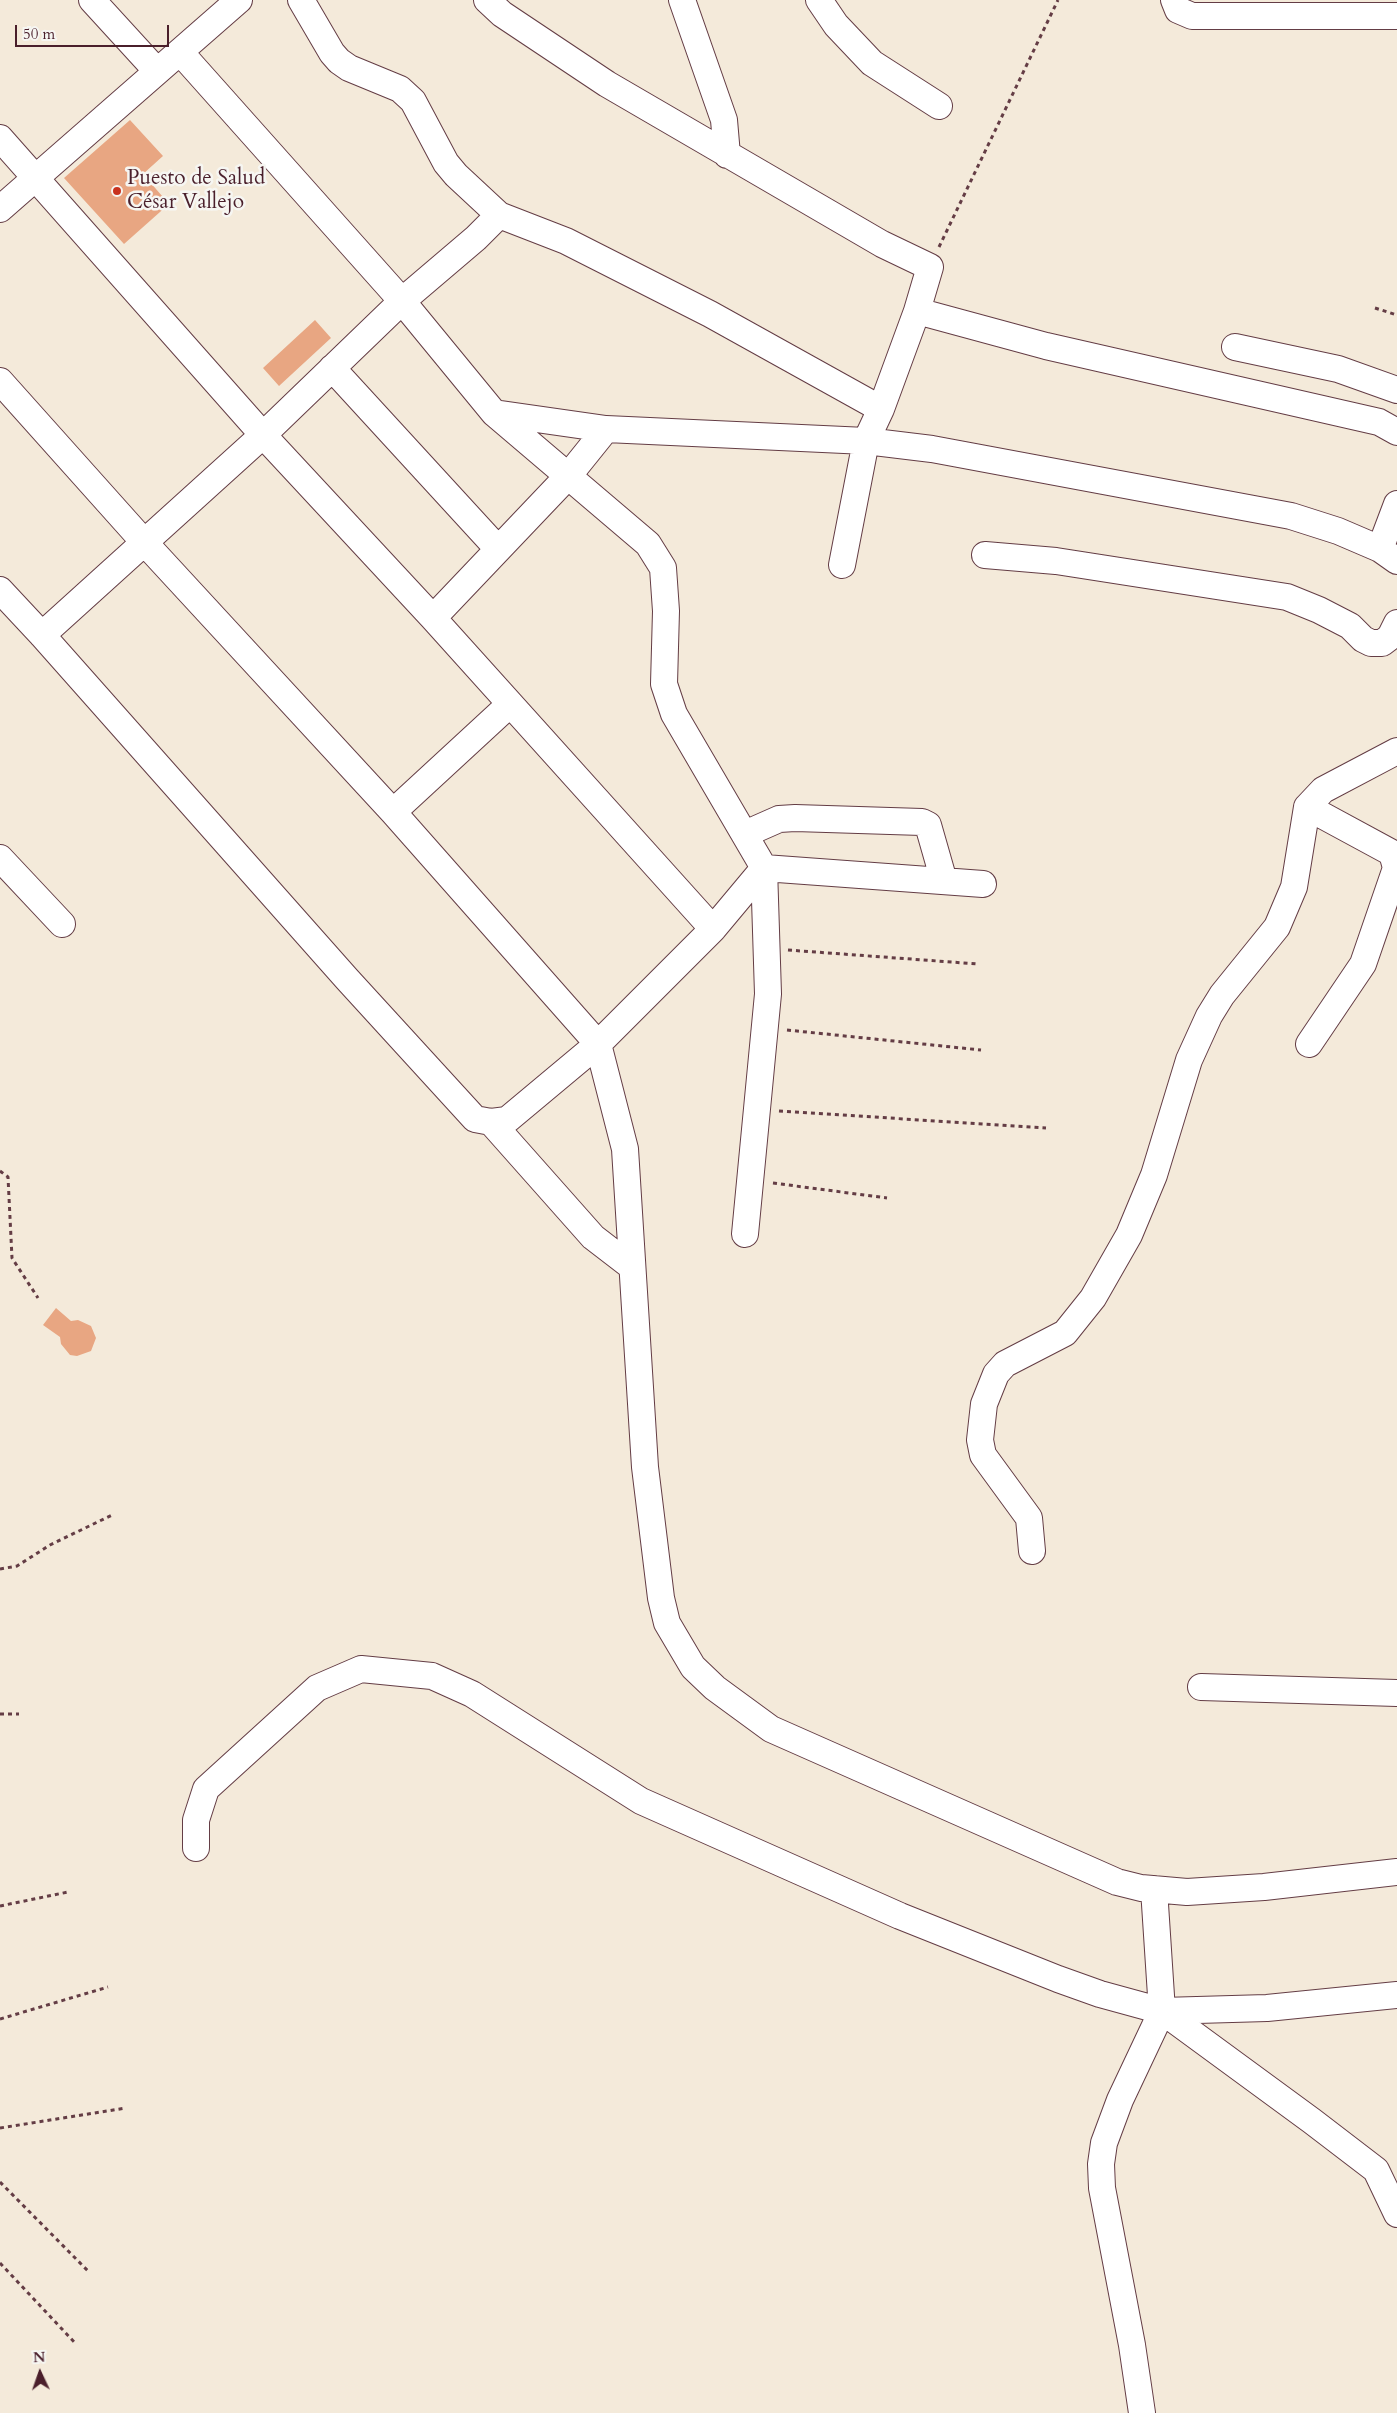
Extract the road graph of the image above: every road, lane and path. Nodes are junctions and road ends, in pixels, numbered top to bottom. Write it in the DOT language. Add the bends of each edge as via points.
graph roads {
  1 [pos="92,0"];
  2 [pos="239,0"];
  3 [pos="302,0"];
  4 [pos="487,0"];
  5 [pos="682,0"];
  6 [pos="819,0"];
  7 [pos="1058,0"];
  8 [pos="1174,0"];
  9 [pos="209,12"];
  10 [pos="1397,16"];
  11 [pos="180,52"];
  12 [pos="156,70"];
  13 [pos="939,106"];
  14 [pos="0,138"];
  15 [pos="727,155"];
  16 [pos="36,177"];
  17 [pos="0,209"];
  18 [pos="499,216"];
  19 [pos="930,267"];
  20 [pos="402,301"];
  21 [pos="1375,308"];
  22 [pos="917,311"];
  23 [pos="1397,315"];
  24 [pos="1235,348"];
  25 [pos="332,368"];
  26 [pos="0,381"];
  27 [pos="1397,390"];
  28 [pos="881,409"];
  29 [pos="494,413"];
  30 [pos="606,429"];
  31 [pos="1397,432"];
  32 [pos="263,435"];
  33 [pos="866,441"];
  34 [pos="568,475"];
  35 [pos="1397,504"];
  36 [pos="144,542"];
  37 [pos="498,549"];
  38 [pos="985,555"];
  39 [pos="1388,555"];
  40 [pos="842,565"];
  41 [pos="0,590"];
  42 [pos="433,618"];
  43 [pos="1397,623"];
  44 [pos="42,635"];
  45 [pos="509,705"];
  46 [pos="1397,751"];
  47 [pos="1307,808"];
  48 [pos="393,812"];
  49 [pos="744,834"];
  50 [pos="0,858"];
  51 [pos="764,868"];
  52 [pos="944,881"];
  53 [pos="983,884"];
  54 [pos="62,924"];
  55 [pos="713,929"];
  56 [pos="768,948"];
  57 [pos="978,964"];
  58 [pos="764,1028"];
  59 [pos="598,1044"];
  60 [pos="1310,1044"];
  61 [pos="981,1050"];
  62 [pos="758,1109"];
  63 [pos="492,1122"];
  64 [pos="1046,1128"];
  65 [pos="0,1171"];
  66 [pos="750,1180"];
  67 [pos="888,1198"];
  68 [pos="745,1234"];
  69 [pos="632,1267"];
  70 [pos="38,1298"];
  71 [pos="112,1515"];
  72 [pos="1032,1551"];
  73 [pos="0,1569"];
  74 [pos="1201,1686"];
  75 [pos="1397,1693"];
  76 [pos="0,1714"];
  77 [pos="19,1714"];
  78 [pos="196,1848"];
  79 [pos="1397,1872"];
  80 [pos="1154,1889"];
  81 [pos="68,1892"];
  82 [pos="0,1906"];
  83 [pos="108,1987"];
  84 [pos="1397,1995"];
  85 [pos="1162,2011"];
  86 [pos="0,2019"];
  87 [pos="126,2108"];
  88 [pos="0,2128"];
  89 [pos="0,2182"];
  90 [pos="1395,2205"];
  91 [pos="0,2263"];
  92 [pos="89,2272"];
  93 [pos="76,2344"];
  94 [pos="1142,2413"];
  1 -- 12 [label="street"];
  2 -- 9 [label="street"];
  3 -- 18 [label="street" via="339,61 400,89 413,101 446,163"];
  4 -- 15 [label="street" via="502,14 607,84"];
  5 -- 15 [label="street" via="724,120"];
  6 -- 13 [label="street" via="836,25 872,63"];
  7 -- 19 [label="path"];
  8 -- 10 [label="street" via="1178,10 1192,16"];
  9 -- 11 [label="street"];
  11 -- 12 [label="street"];
  11 -- 20 [label="street"];
  12 -- 16 [label="street"];
  14 -- 16 [label="street"];
  15 -- 19 [label="street" via="882,244"];
  16 -- 17 [label="street"];
  16 -- 32 [label="street"];
  18 -- 20 [label="street"];
  18 -- 28 [label="street" via="566,241 702,310"];
  19 -- 22 [label="street"];
  20 -- 25 [label="street"];
  20 -- 29 [label="street"];
  21 -- 23 [label="path"];
  22 -- 28 [label="street"];
  22 -- 31 [label="street" via="1046,346 1379,422"];
  24 -- 27 [label="street" via="1338,369"];
  25 -- 32 [label="street"];
  25 -- 37 [label="street"];
  26 -- 36 [label="street"];
  28 -- 33 [label="street"];
  29 -- 30 [label="street"];
  29 -- 34 [label="street"];
  30 -- 33 [label="street"];
  30 -- 34 [label="street"];
  32 -- 36 [label="street"];
  32 -- 42 [label="street"];
  33 -- 39 [label="street" via="932,449 1290,516 1338,531"];
  33 -- 40 [label="street"];
  34 -- 37 [label="street"];
  34 -- 49 [label="street" via="648,544 663,568 666,611 664,684 674,714"];
  35 -- 39 [label="street"];
  36 -- 44 [label="street"];
  36 -- 48 [label="street"];
  37 -- 42 [label="street"];
  38 -- 43 [label="street" via="1056,561 1287,597 1350,626 1371,644 1382,643 1390,637"];
  41 -- 44 [label="street"];
  42 -- 45 [label="street"];
  44 -- 63 [label="street" via="475,1119"];
  45 -- 48 [label="street"];
  45 -- 55 [label="street"];
  46 -- 47 [label="street" via="1323,790"];
  47 -- 60 [label="street" via="1392,853 1396,868 1363,964"];
  47 -- 72 [label="street" via="1291,895 1277,927 1209,1016 1190,1060 1154,1175 1129,1236 1093,1298 1066,1333 1005,1364 996,1374 984,1404 980,1440 983,1455 1029,1518"];
  48 -- 59 [label="street"];
  49 -- 51 [label="street"];
  49 -- 52 [label="street" via="780,819 922,822 928,825"];
  50 -- 54 [label="street"];
  51 -- 52 [label="street"];
  51 -- 55 [label="street"];
  51 -- 56 [label="street"];
  52 -- 53 [label="street"];
  55 -- 59 [label="street"];
  56 -- 57 [label="path"];
  56 -- 58 [label="street"];
  58 -- 61 [label="path"];
  58 -- 62 [label="street"];
  59 -- 63 [label="street" via="507,1120"];
  59 -- 69 [label="street" via="625,1149"];
  62 -- 64 [label="path"];
  62 -- 66 [label="street"];
  63 -- 69 [label="street" via="593,1237"];
  65 -- 70 [label="path" via="8,1177 12,1258"];
  66 -- 67 [label="path"];
  66 -- 68 [label="street"];
  69 -- 80 [label="street" via="646,1466 661,1598 667,1623 693,1667 715,1688 770,1729 1118,1882"];
  71 -- 73 [label="path" via="50,1544 17,1566"];
  74 -- 75 [label="street"];
  76 -- 77 [label="path"];
  78 -- 85 [label="street" via="196,1820 206,1789 317,1688 361,1669 432,1676 472,1694 641,1801 900,1916 1058,1979"];
  79 -- 80 [label="street" via="1264,1887 1187,1892"];
  80 -- 85 [label="street"];
  81 -- 82 [label="path"];
  83 -- 86 [label="path"];
  84 -- 85 [label="street" via="1267,2008"];
  85 -- 90 [label="street" via="1376,2170"];
  85 -- 94 [label="street" via="1120,2100 1104,2143 1101,2164 1102,2188"];
  87 -- 88 [label="path"];
  89 -- 92 [label="path"];
  91 -- 93 [label="path"];
}
